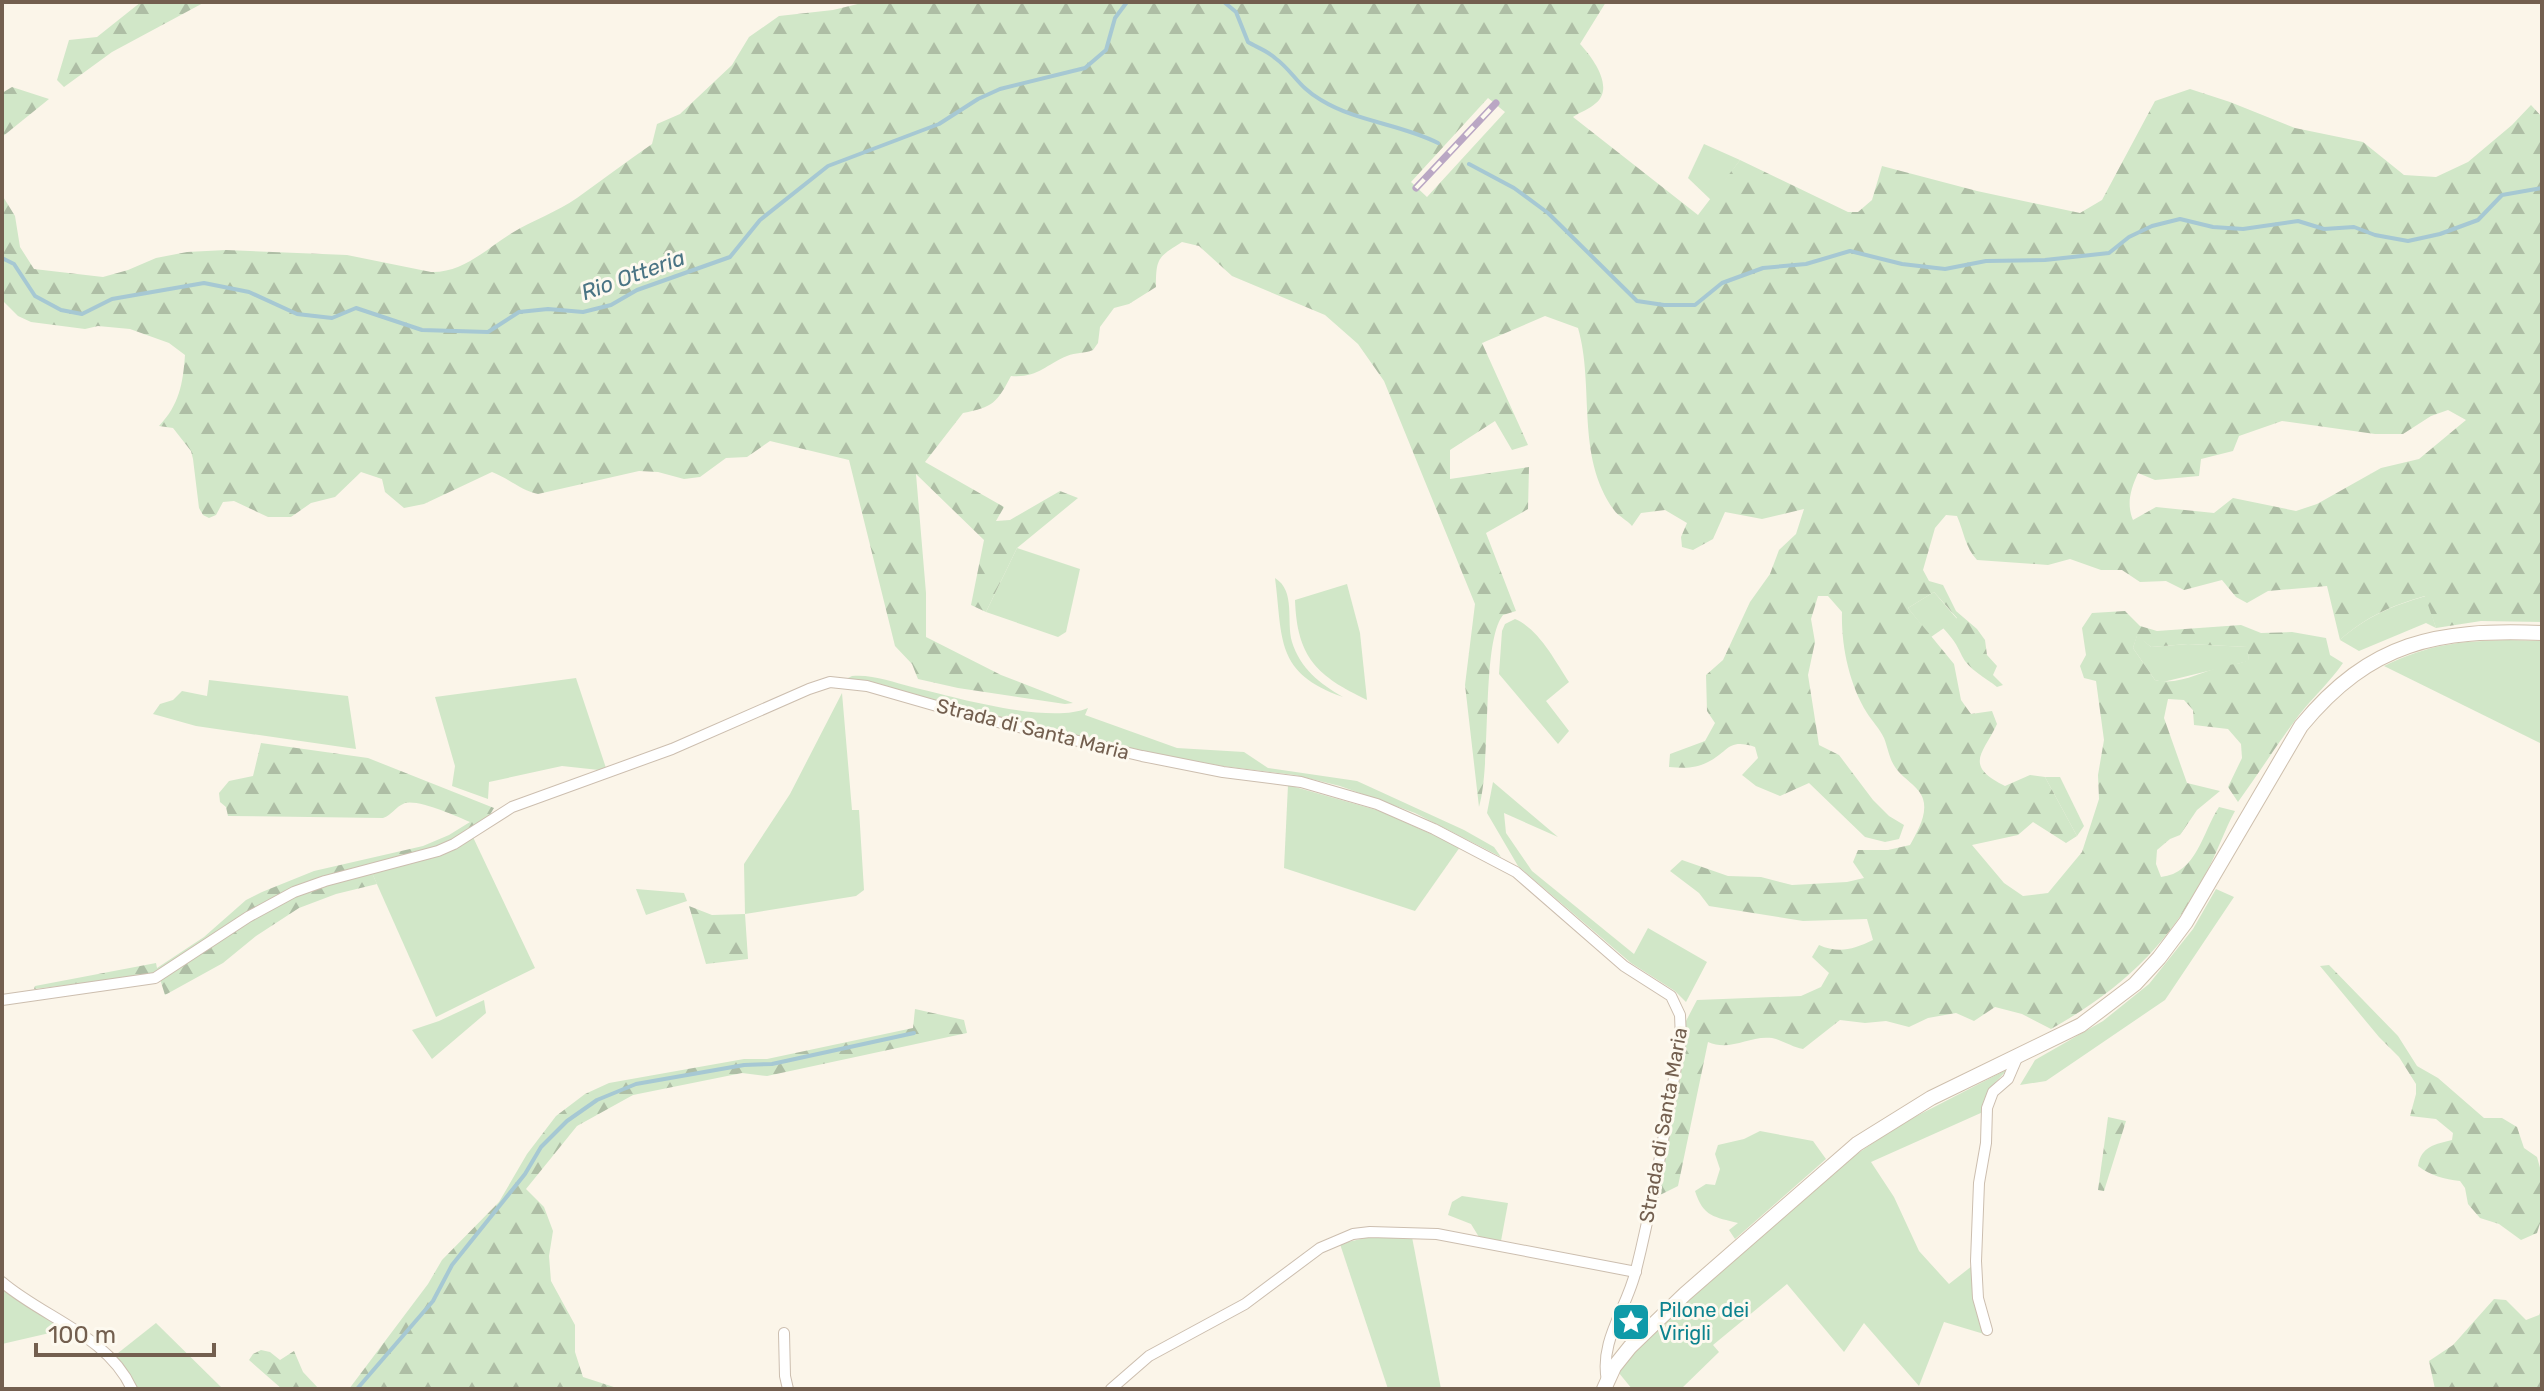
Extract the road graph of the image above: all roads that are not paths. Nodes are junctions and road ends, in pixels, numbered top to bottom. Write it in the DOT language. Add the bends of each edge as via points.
graph roads {
  1 [pos="2542,633"];
  2 [pos="2,1000"];
  3 [pos="2017,1058"];
  4 [pos="1636,1272"];
  5 [pos="2,1282"];
  6 [pos="1987,1330"];
  7 [pos="784,1333"];
  8 [pos="1606,1385"];
  9 [pos="132,1389"];
  10 [pos="788,1389"];
  11 [pos="1111,1389"];
  1 -- 3 [label="main road" via="2487,631 2433,638 2380,659 2347,680 2294,737 2197,904 2159,958 2096,1016"];
  2 -- 4 [label="street, Strada di Santa Maria" via="152,979 299,890 438,851 512,807 672,749 817,685 861,685 1180,764 1316,785 1384,806 1516,872 1624,966 1667,992 1680,1015 1681,1039"];
  3 -- 6 [label="street" via="1987,1108 1976,1261"];
  3 -- 8 [label="main road" via="1931,1098 1857,1144 1625,1351"];
  4 -- 8 [label="street, Strada di Santa Maria" via="1606,1348"];
  4 -- 11 [label="street" via="1437,1234 1353,1234 1327,1244 1245,1304 1149,1356"];
  5 -- 9 [label="street" via="94,1343"];
  7 -- 10 [label="street"];
}
